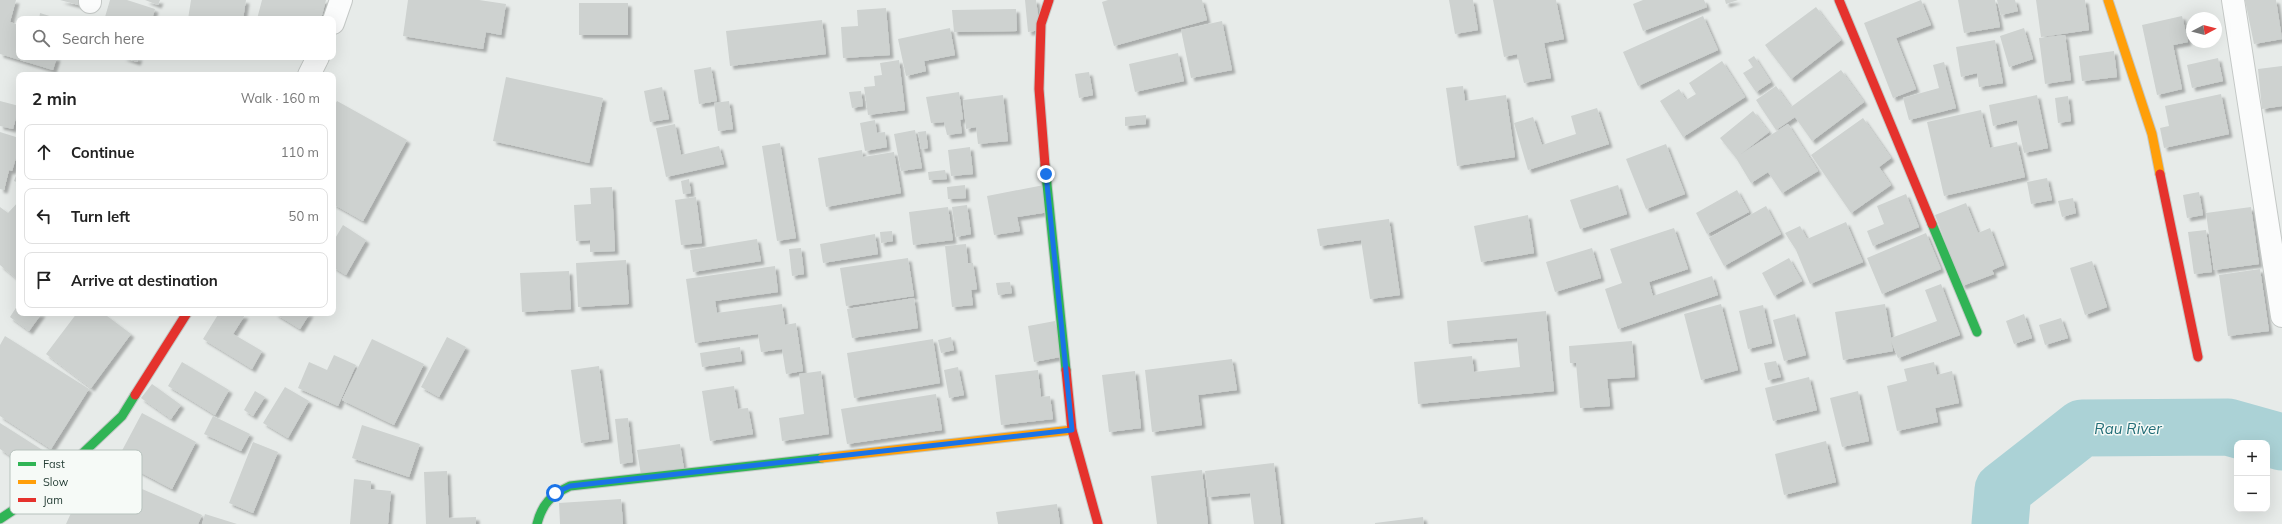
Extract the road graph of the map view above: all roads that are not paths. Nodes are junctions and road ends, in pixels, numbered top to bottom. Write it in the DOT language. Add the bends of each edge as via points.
graph roads {
  1 [pos="341,0"];
  2 [pos="1049,0"];
  3 [pos="1838,0"];
  4 [pos="2108,0"];
  5 [pos="2234,0"];
  6 [pos="335,16"];
  7 [pos="316,60"];
  8 [pos="310,72"];
  9 [pos="185,316"];
  10 [pos="2282,316"];
  11 [pos="1977,332"];
  12 [pos="2198,357"];
  13 [pos="1072,430"];
  14 [pos="87,450"];
  15 [pos="10,513"];
  16 [pos="0,519"];
  17 [pos="537,524"];
  18 [pos="1098,524"];
  1 -- 6 [label="street"];
  2 -- 13 [label="street" via="1042,24 1039,89"];
  3 -- 11 [label="street"];
  4 -- 12 [label="street" via="2152,134"];
  5 -- 10 [label="street"];
  7 -- 8 [label="street"];
  9 -- 14 [label="street" via="122,416"];
  13 -- 17 [label="street" via="570,486 555,493 540,507"];
  13 -- 18 [label="street"];
  15 -- 16 [label="street"];
}
